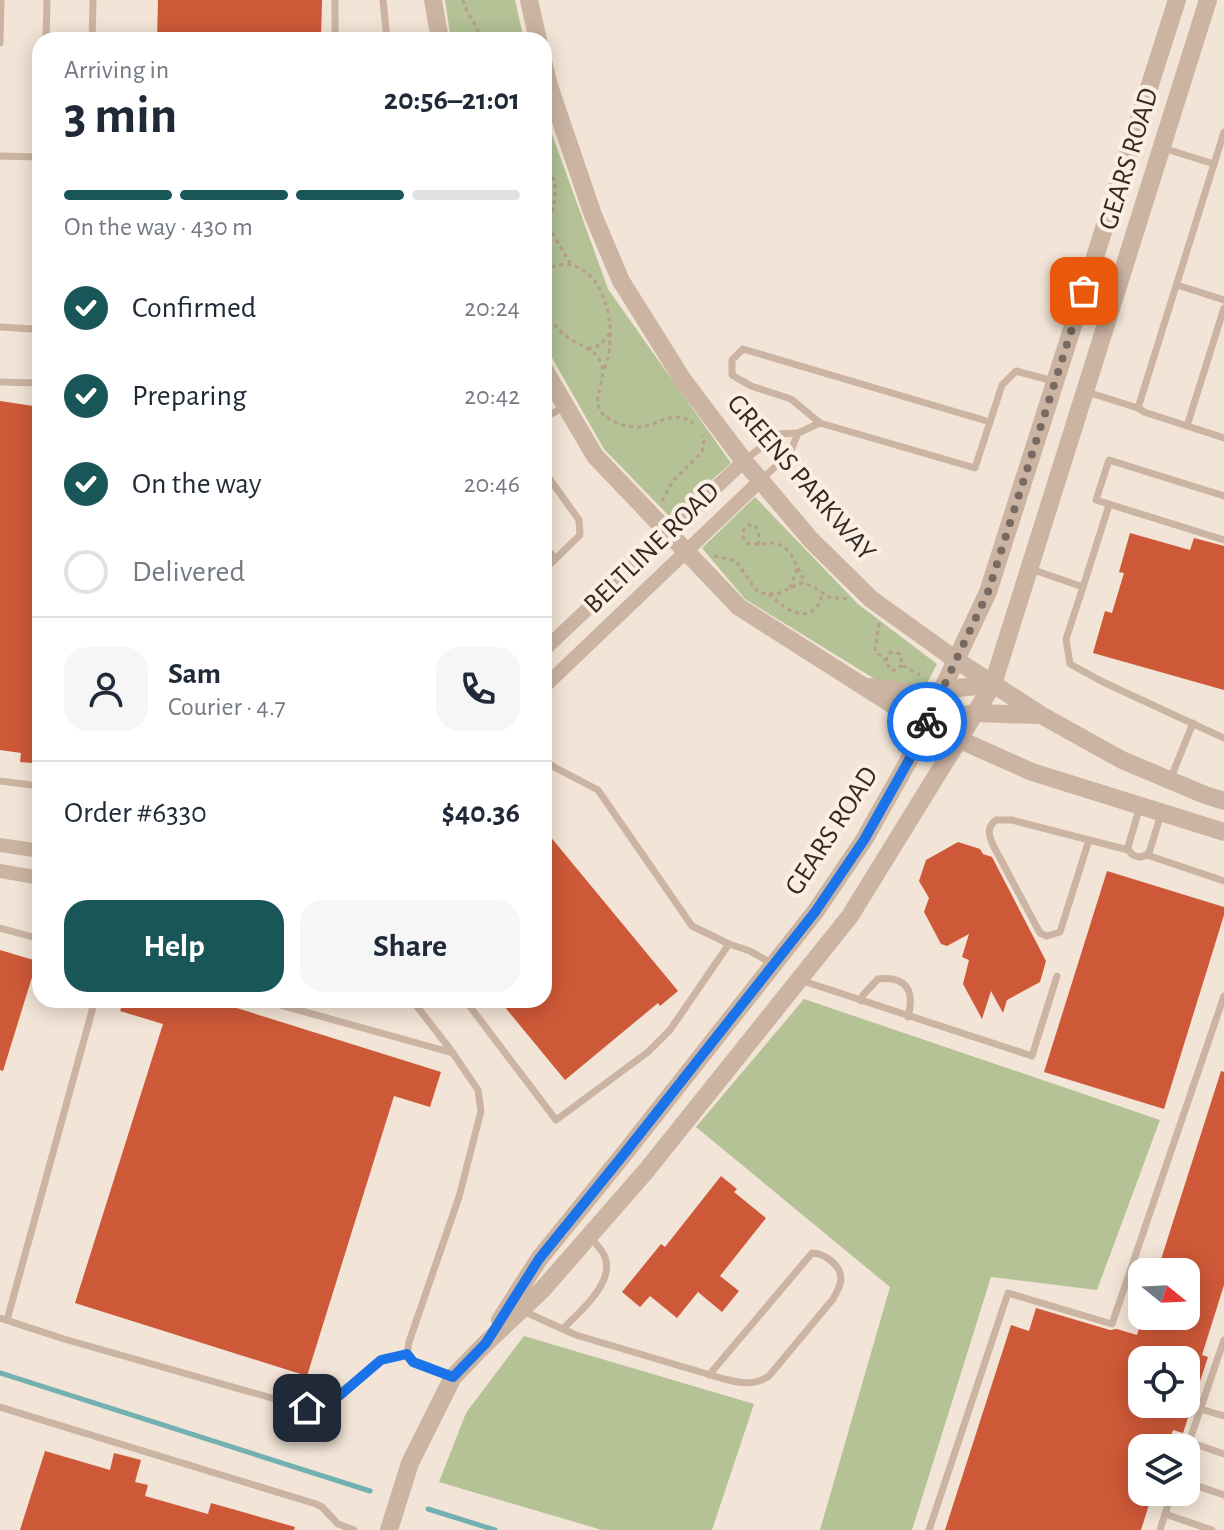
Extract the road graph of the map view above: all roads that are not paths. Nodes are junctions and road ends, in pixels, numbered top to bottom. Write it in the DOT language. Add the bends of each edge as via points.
graph roads {
  1 [pos="1,0"];
  2 [pos="47,0"];
  3 [pos="93,0"];
  4 [pos="335,0"];
  5 [pos="383,0"];
  6 [pos="433,0"];
  7 [pos="529,0"];
  8 [pos="1177,0"];
  9 [pos="1208,0"];
  10 [pos="46,32"];
  11 [pos="92,32"];
  12 [pos="335,32"];
  13 [pos="386,32"];
  14 [pos="439,32"];
  15 [pos="536,32"];
  16 [pos="0,43"];
  17 [pos="552,111"];
  18 [pos="1224,132"];
  19 [pos="1133,139"];
  20 [pos="1162,147"];
  21 [pos="0,156"];
  22 [pos="32,157"];
  23 [pos="1214,164"];
  24 [pos="1177,285"];
  25 [pos="1224,300"];
  26 [pos="1224,308"];
  27 [pos="0,327"];
  28 [pos="32,329"];
  29 [pos="0,382"];
  30 [pos="552,382"];
  31 [pos="1055,382"];
  32 [pos="32,383"];
  33 [pos="1086,391"];
  34 [pos="566,406"];
  35 [pos="1138,408"];
  36 [pos="552,414"];
  37 [pos="990,422"];
  38 [pos="820,423"];
  39 [pos="1187,426"];
  40 [pos="798,433"];
  41 [pos="1224,438"];
  42 [pos="744,461"];
  43 [pos="761,480"];
  44 [pos="552,482"];
  45 [pos="1224,496"];
  46 [pos="1109,505"];
  47 [pos="668,532"];
  48 [pos="1224,540"];
  49 [pos="686,551"];
  50 [pos="552,555"];
  51 [pos="555,559"];
  52 [pos="552,562"];
  53 [pos="1030,568"];
  54 [pos="1083,587"];
  55 [pos="552,642"];
  56 [pos="956,660"];
  57 [pos="552,679"];
  58 [pos="993,684"];
  59 [pos="862,686"];
  60 [pos="942,690"];
  61 [pos="974,713"];
  62 [pos="1041,715"];
  63 [pos="1193,723"];
  64 [pos="926,724"];
  65 [pos="1224,738"];
  66 [pos="958,739"];
  67 [pos="552,765"];
  68 [pos="1170,780"];
  69 [pos="0,781"];
  70 [pos="32,785"];
  71 [pos="1224,801"];
  72 [pos="1140,805"];
  73 [pos="1161,812"];
  74 [pos="1224,832"];
  75 [pos="1089,840"];
  76 [pos="0,845"];
  77 [pos="32,850"];
  78 [pos="1128,850"];
  79 [pos="1147,855"];
  80 [pos="0,871"];
  81 [pos="32,877"];
  82 [pos="1224,881"];
  83 [pos="0,928"];
  84 [pos="32,937"];
  85 [pos="729,944"];
  86 [pos="773,964"];
  87 [pos="1057,976"];
  88 [pos="798,979"];
  89 [pos="1224,996"];
  90 [pos="861,1001"];
  91 [pos="93,1008"];
  92 [pos="291,1008"];
  93 [pos="418,1008"];
  94 [pos="471,1008"];
  95 [pos="908,1017"];
  96 [pos="453,1053"];
  97 [pos="624,1154"];
  98 [pos="646,1171"];
  99 [pos="589,1237"];
  100 [pos="521,1310"];
  101 [pos="3,1319"];
  102 [pos="563,1329"];
  103 [pos="1224,1340"];
  104 [pos="486,1343"];
  105 [pos="407,1354"];
  106 [pos="1213,1371"];
  107 [pos="1224,1374"];
  108 [pos="709,1375"];
  109 [pos="453,1377"];
  110 [pos="0,1407"];
  111 [pos="1200,1409"];
  112 [pos="1224,1416"];
  113 [pos="1200,1446"];
  114 [pos="1224,1454"];
  115 [pos="1200,1487"];
  116 [pos="1224,1495"];
  117 [pos="1168,1506"];
  118 [pos="1165,1514"];
  119 [pos="354,1530"];
  120 [pos="389,1530"];
  121 [pos="929,1530"];
  122 [pos="1160,1530"];
  123 [pos="1212,1530"];
  1 -- 16 [label="lane"];
  2 -- 10 [label="lane"];
  3 -- 11 [label="lane"];
  4 -- 12 [label="lane"];
  5 -- 13 [label="lane"];
  6 -- 14 [label="street"];
  7 -- 15 [label="street"];
  8 -- 19 [label="street, GEARS ROAD"];
  9 -- 20 [label="street, GEARS ROAD"];
  17 -- 42 [label="street, GREENS PARKWAY" via="621,281 683,380"];
  18 -- 23 [label="lane"];
  19 -- 20 [label="street"];
  19 -- 31 [label="street, GEARS ROAD"];
  20 -- 23 [label="lane"];
  20 -- 33 [label="street, GEARS ROAD"];
  21 -- 22 [label="lane"];
  23 -- 24 [label="lane"];
  24 -- 25 [label="lane"];
  24 -- 35 [label="lane"];
  26 -- 39 [label="lane"];
  27 -- 28 [label="lane"];
  29 -- 32 [label="lane"];
  30 -- 34 [label="street"];
  31 -- 33 [label="street"];
  31 -- 37 [label="lane" via="1016,371 1002,385"];
  31 -- 56 [label="street, GEARS ROAD" via="988,592"];
  33 -- 35 [label="lane"];
  33 -- 53 [label="street, GEARS ROAD"];
  34 -- 36 [label="lane"];
  34 -- 47 [label="street" via="595,456"];
  35 -- 39 [label="lane"];
  37 -- 38 [label="lane" via="975,468"];
  37 -- 38 [label="lane" via="743,349 732,360 732,375 791,399"];
  38 -- 40 [label="lane"];
  39 -- 41 [label="lane"];
  40 -- 42 [label="lane" via="778,434"];
  40 -- 43 [label="lane" via="790,453"];
  42 -- 43 [label="street, GREENS PARKWAY"];
  42 -- 47 [label="street, BELTLINE ROAD"];
  43 -- 49 [label="street, BELTLINE ROAD"];
  43 -- 56 [label="street, GREENS PARKWAY" via="811,540 871,599"];
  44 -- 51 [label="lane" via="579,520 580,535"];
  45 -- 46 [label="lane" via="1109,460 1096,500"];
  46 -- 48 [label="lane"];
  46 -- 54 [label="lane"];
  47 -- 49 [label="street"];
  47 -- 55 [label="street, BELTLINE ROAD"];
  49 -- 57 [label="street, BELTLINE ROAD"];
  49 -- 59 [label="street" via="739,607"];
  50 -- 51 [label="lane"];
  51 -- 52 [label="lane"];
  53 -- 54 [label="lane"];
  53 -- 58 [label="street, GEARS ROAD"];
  54 -- 63 [label="lane" via="1066,639 1070,664"];
  56 -- 58 [label="street, GREENS PARKWAY"];
  56 -- 60 [label="street, GEARS ROAD"];
  58 -- 60 [label="street"];
  58 -- 61 [label="street, GEARS ROAD"];
  58 -- 62 [label="street, GREENS PARKWAY"];
  59 -- 60 [label="street" via="916,693"];
  59 -- 64 [label="street"];
  60 -- 64 [label="street, GEARS ROAD"];
  61 -- 62 [label="street"];
  61 -- 64 [label="street"];
  61 -- 66 [label="street, GEARS ROAD"];
  62 -- 68 [label="street, GREENS PARKWAY"];
  63 -- 65 [label="lane"];
  63 -- 68 [label="lane"];
  64 -- 66 [label="street"];
  64 -- 86 [label="street, GEARS ROAD" via="864,840"];
  66 -- 72 [label="street" via="1032,772"];
  66 -- 88 [label="street, GEARS ROAD" via="850,916"];
  67 -- 85 [label="lane" via="598,790 692,926"];
  68 -- 71 [label="street, GREENS PARKWAY"];
  69 -- 70 [label="lane"];
  72 -- 73 [label="street"];
  72 -- 78 [label="lane"];
  73 -- 74 [label="street"];
  73 -- 79 [label="lane"];
  75 -- 75 [label="lane" via="1012,820 996,820 989,828 1040,933 1060,932"];
  75 -- 78 [label="lane"];
  76 -- 77 [label="street"];
  78 -- 79 [label="lane" via="1135,856"];
  79 -- 82 [label="lane"];
  80 -- 81 [label="street"];
  83 -- 84 [label="lane"];
  85 -- 86 [label="lane"];
  85 -- 94 [label="lane" via="670,1030 556,1120"];
  86 -- 88 [label="street"];
  86 -- 97 [label="street, GEARS ROAD"];
  87 -- 95 [label="lane" via="1032,1056"];
  88 -- 90 [label="lane"];
  88 -- 98 [label="street, GEARS ROAD"];
  89 -- 121 [label="lane" via="1112,1324 1008,1293"];
  90 -- 95 [label="lane"];
  90 -- 95 [label="lane" via="878,979 896,980 909,988"];
  91 -- 101 [label="lane"];
  92 -- 96 [label="lane"];
  93 -- 96 [label="lane"];
  96 -- 105 [label="lane" via="478,1090 481,1111 459,1197"];
  97 -- 98 [label="street"];
  97 -- 104 [label="street, GEARS ROAD" via="539,1259"];
  98 -- 99 [label="street, GEARS ROAD"];
  99 -- 100 [label="street, GEARS ROAD"];
  99 -- 102 [label="lane" via="605,1255 605,1278"];
  100 -- 102 [label="lane"];
  100 -- 104 [label="street, GEARS ROAD"];
  101 -- 105 [label="lane" via="307,1408 326,1407 381,1360"];
  102 -- 108 [label="lane"];
  103 -- 106 [label="lane"];
  104 -- 109 [label="street, GEARS ROAD"];
  105 -- 109 [label="lane" via="413,1362"];
  106 -- 107 [label="lane"];
  106 -- 111 [label="lane"];
  108 -- 108 [label="lane" via="742,1383 769,1376 839,1288 841,1279 824,1254 812,1253"];
  109 -- 120 [label="street, GEARS ROAD" via="410,1463"];
  110 -- 119 [label="lane" via="316,1504 338,1524"];
  111 -- 112 [label="lane"];
  113 -- 114 [label="lane"];
  115 -- 116 [label="lane"];
  117 -- 118 [label="lane"];
  118 -- 122 [label="lane"];
  118 -- 123 [label="lane"];
}
